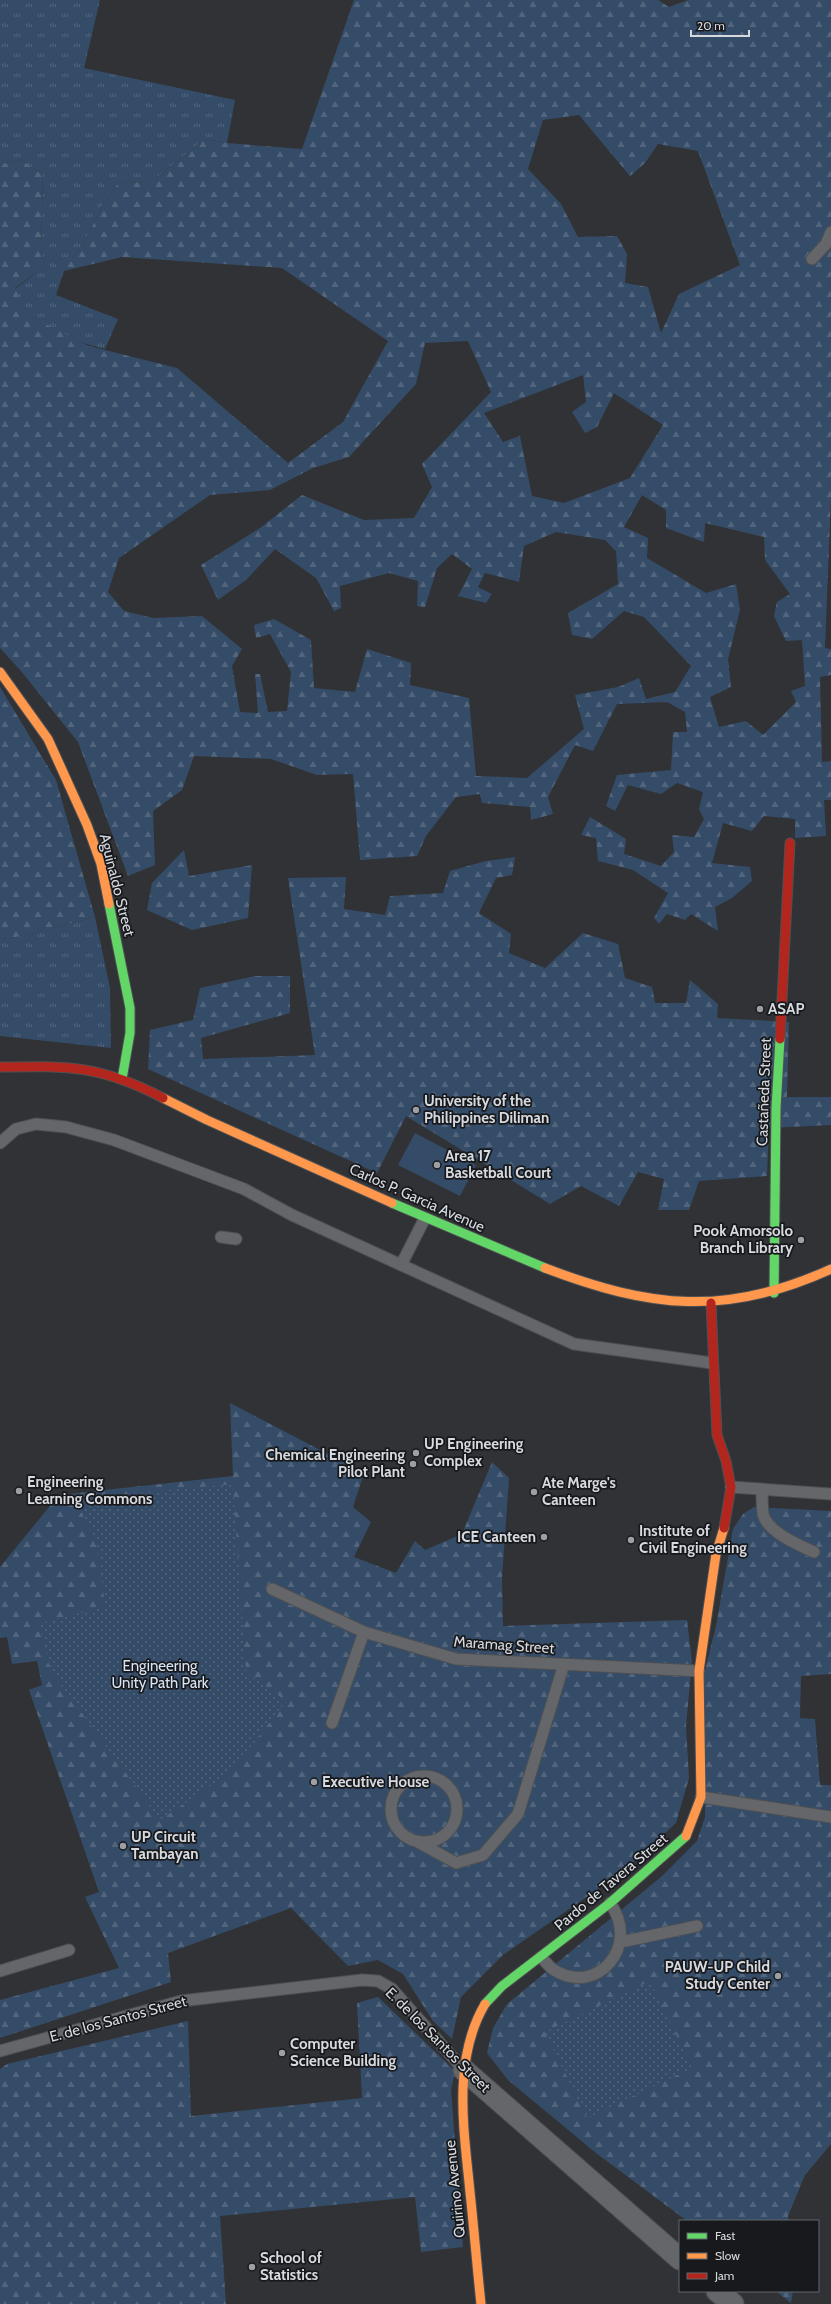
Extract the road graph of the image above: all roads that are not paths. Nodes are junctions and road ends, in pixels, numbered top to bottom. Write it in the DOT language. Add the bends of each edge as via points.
graph roads {
  1 [pos="831,232"];
  2 [pos="812,259"];
  3 [pos="0,672"];
  4 [pos="790,843"];
  5 [pos="0,1067"];
  6 [pos="122,1079"];
  7 [pos="0,1143"];
  8 [pos="425,1218"];
  9 [pos="221,1237"];
  10 [pos="236,1239"];
  11 [pos="401,1265"];
  12 [pos="831,1269"];
  13 [pos="774,1293"];
  14 [pos="711,1302"];
  15 [pos="712,1363"];
  16 [pos="731,1486"];
  17 [pos="762,1489"];
  18 [pos="831,1494"];
  19 [pos="814,1552"];
  20 [pos="272,1589"];
  21 [pos="364,1632"];
  22 [pos="564,1664"];
  23 [pos="699,1671"];
  24 [pos="332,1724"];
  25 [pos="701,1797"];
  26 [pos="831,1817"];
  27 [pos="416,1841"];
  28 [pos="610,1903"];
  29 [pos="697,1926"];
  30 [pos="621,1942"];
  31 [pos="69,1950"];
  32 [pos="540,1957"];
  33 [pos="0,1971"];
  34 [pos="0,2051"];
  35 [pos="464,2070"];
  36 [pos="679,2259"];
  37 [pos="718,2292"];
  38 [pos="481,2304"];
  39 [pos="733,2304"];
  1 -- 2 [label="lane" via="826,244"];
  3 -- 6 [label="street, Aguinaldo Street" via="48,739 87,825 101,864 130,1008 130,1033"];
  4 -- 13 [label="street, Castañeda Street" via="776,1108"];
  5 -- 6 [label="street, Carlos P. Garcia Avenue" via="73,1066 100,1071"];
  6 -- 8 [label="street, Carlos P. Garcia Avenue" via="182,1109"];
  7 -- 11 [label="lane" via="16,1129 36,1124 66,1128 114,1140 244,1189 292,1215"];
  8 -- 11 [label="lane"];
  8 -- 14 [label="street, Carlos P. Garcia Avenue" via="572,1279 616,1293 655,1300"];
  9 -- 10 [label="lane"];
  11 -- 15 [label="lane" via="574,1344"];
  12 -- 13 [label="street, Carlos P. Garcia Avenue"];
  13 -- 14 [label="street, Carlos P. Garcia Avenue"];
  14 -- 15 [label="street, Pardo de Tavera Street"];
  15 -- 16 [label="street, Pardo de Tavera Street" via="717,1435"];
  16 -- 17 [label="lane"];
  16 -- 23 [label="street, Pardo de Tavera Street" via="727,1519 716,1554"];
  17 -- 18 [label="lane"];
  17 -- 19 [label="lane" via="764,1515 769,1524 784,1537"];
  20 -- 21 [label="lane, Maramag Street"];
  21 -- 22 [label="lane, Maramag Street" via="456,1659"];
  21 -- 24 [label="lane"];
  22 -- 23 [label="lane, Maramag Street"];
  22 -- 27 [label="lane" via="518,1814 482,1855 456,1863"];
  23 -- 25 [label="street, Pardo de Tavera Street"];
  25 -- 26 [label="lane"];
  25 -- 28 [label="street, Pardo de Tavera Street" via="687,1836"];
  27 -- 27 [label="lane" via="428,1842 439,1839 449,1832 458,1811 451,1789 432,1777 420,1776 409,1779 399,1786 390,1807 397,1829"];
  28 -- 30 [label="lane" via="618,1914 622,1930"];
  28 -- 32 [label="street, Pardo de Tavera Street"];
  29 -- 30 [label="lane"];
  30 -- 32 [label="lane" via="616,1955 607,1966 595,1974 581,1977 567,1976 553,1970"];
  31 -- 33 [label="lane"];
  32 -- 35 [label="street, Pardo de Tavera Street" via="502,1986 485,2003 474,2022"];
  34 -- 35 [label="lane, E. de los Santos Street" via="181,2001 362,1980 378,1981 392,1989"];
  35 -- 36 [label="street, E. de los Santos Street"];
  35 -- 38 [label="street, Quirino Avenue" via="464,2142"];
  37 -- 39 [label="street"];
}
